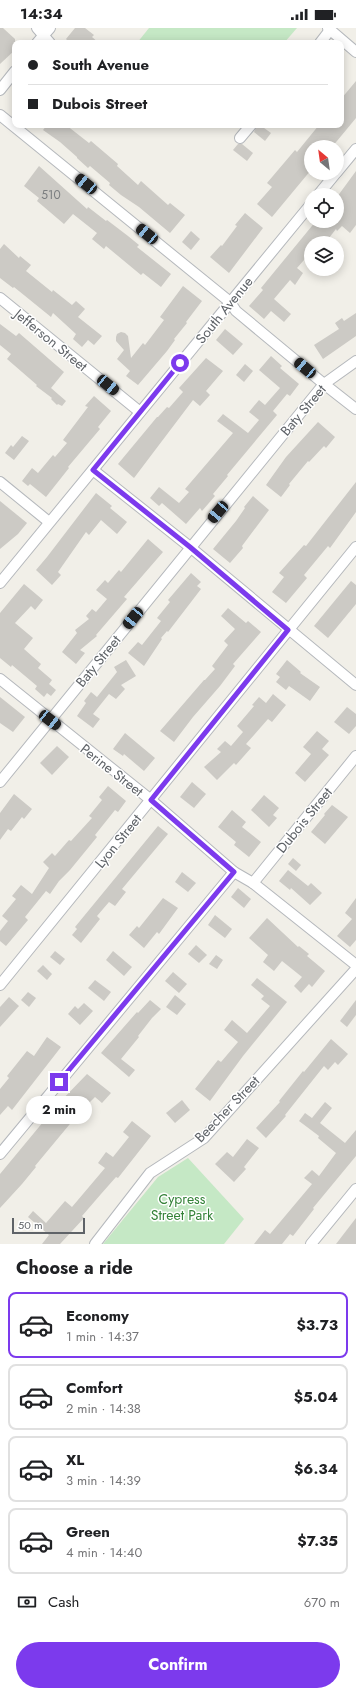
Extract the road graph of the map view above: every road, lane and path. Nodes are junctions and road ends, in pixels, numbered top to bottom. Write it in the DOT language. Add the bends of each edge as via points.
graph roads {
  1 [pos="329,29"];
  2 [pos="322,40"];
  3 [pos="342,40"];
  4 [pos="344,42"];
  5 [pos="356,52"];
  6 [pos="12,75"];
  7 [pos="0,90"];
  8 [pos="0,115"];
  9 [pos="12,125"];
  10 [pos="16,128"];
  11 [pos="248,128"];
  12 [pos="240,138"];
  13 [pos="356,149"];
  14 [pos="344,164"];
  15 [pos="330,180"];
  16 [pos="324,188"];
  17 [pos="304,212"];
  18 [pos="0,298"];
  19 [pos="230,302"];
  20 [pos="356,362"];
  21 [pos="324,384"];
  22 [pos="356,409"];
  23 [pos="140,412"];
  24 [pos="93,470"];
  25 [pos="0,482"];
  26 [pos="49,522"];
  27 [pos="190,547"];
  28 [pos="356,547"];
  29 [pos="0,583"];
  30 [pos="288,630"];
  31 [pos="0,679"];
  32 [pos="356,685"];
  33 [pos="50,720"];
  34 [pos="356,756"];
  35 [pos="0,782"];
  36 [pos="151,800"];
  37 [pos="234,872"];
  38 [pos="253,883"];
  39 [pos="356,965"];
  40 [pos="356,969"];
  41 [pos="0,985"];
  42 [pos="0,1154"];
  43 [pos="356,1189"];
  44 [pos="95,1244"];
  45 [pos="311,1244"];
  1 -- 2 [label="street"];
  1 -- 3 [label="street"];
  4 -- 5 [label="street"];
  6 -- 7 [label="street"];
  8 -- 9 [label="street"];
  10 -- 19 [label="street"];
  11 -- 12 [label="street"];
  13 -- 14 [label="street"];
  15 -- 16 [label="street"];
  17 -- 19 [label="street, South Avenue"];
  18 -- 23 [label="street, Jefferson Street"];
  19 -- 21 [label="street" via="236,311"];
  19 -- 23 [label="street, South Avenue"];
  20 -- 21 [label="street, Baty Street"];
  21 -- 22 [label="street"];
  21 -- 27 [label="street, Baty Street"];
  23 -- 24 [label="street, South Avenue"];
  24 -- 26 [label="street, South Avenue"];
  24 -- 27 [label="street"];
  25 -- 26 [label="street"];
  26 -- 29 [label="street, South Avenue"];
  27 -- 30 [label="street"];
  27 -- 33 [label="street, Baty Street"];
  28 -- 30 [label="street, Lyon Street"];
  30 -- 32 [label="street"];
  30 -- 36 [label="street, Lyon Street"];
  31 -- 33 [label="street, Perine Street"];
  33 -- 35 [label="street, Baty Street"];
  33 -- 36 [label="street, Perine Street"];
  34 -- 38 [label="street, Dubois Street"];
  36 -- 37 [label="street, Perine Street"];
  36 -- 41 [label="street, Lyon Street"];
  37 -- 38 [label="street, Perine Street"];
  37 -- 42 [label="street"];
  38 -- 39 [label="street, Perine Street"];
  40 -- 44 [label="street, Beecher Street" via="204,1138 150,1173"];
  43 -- 45 [label="street"];
}
